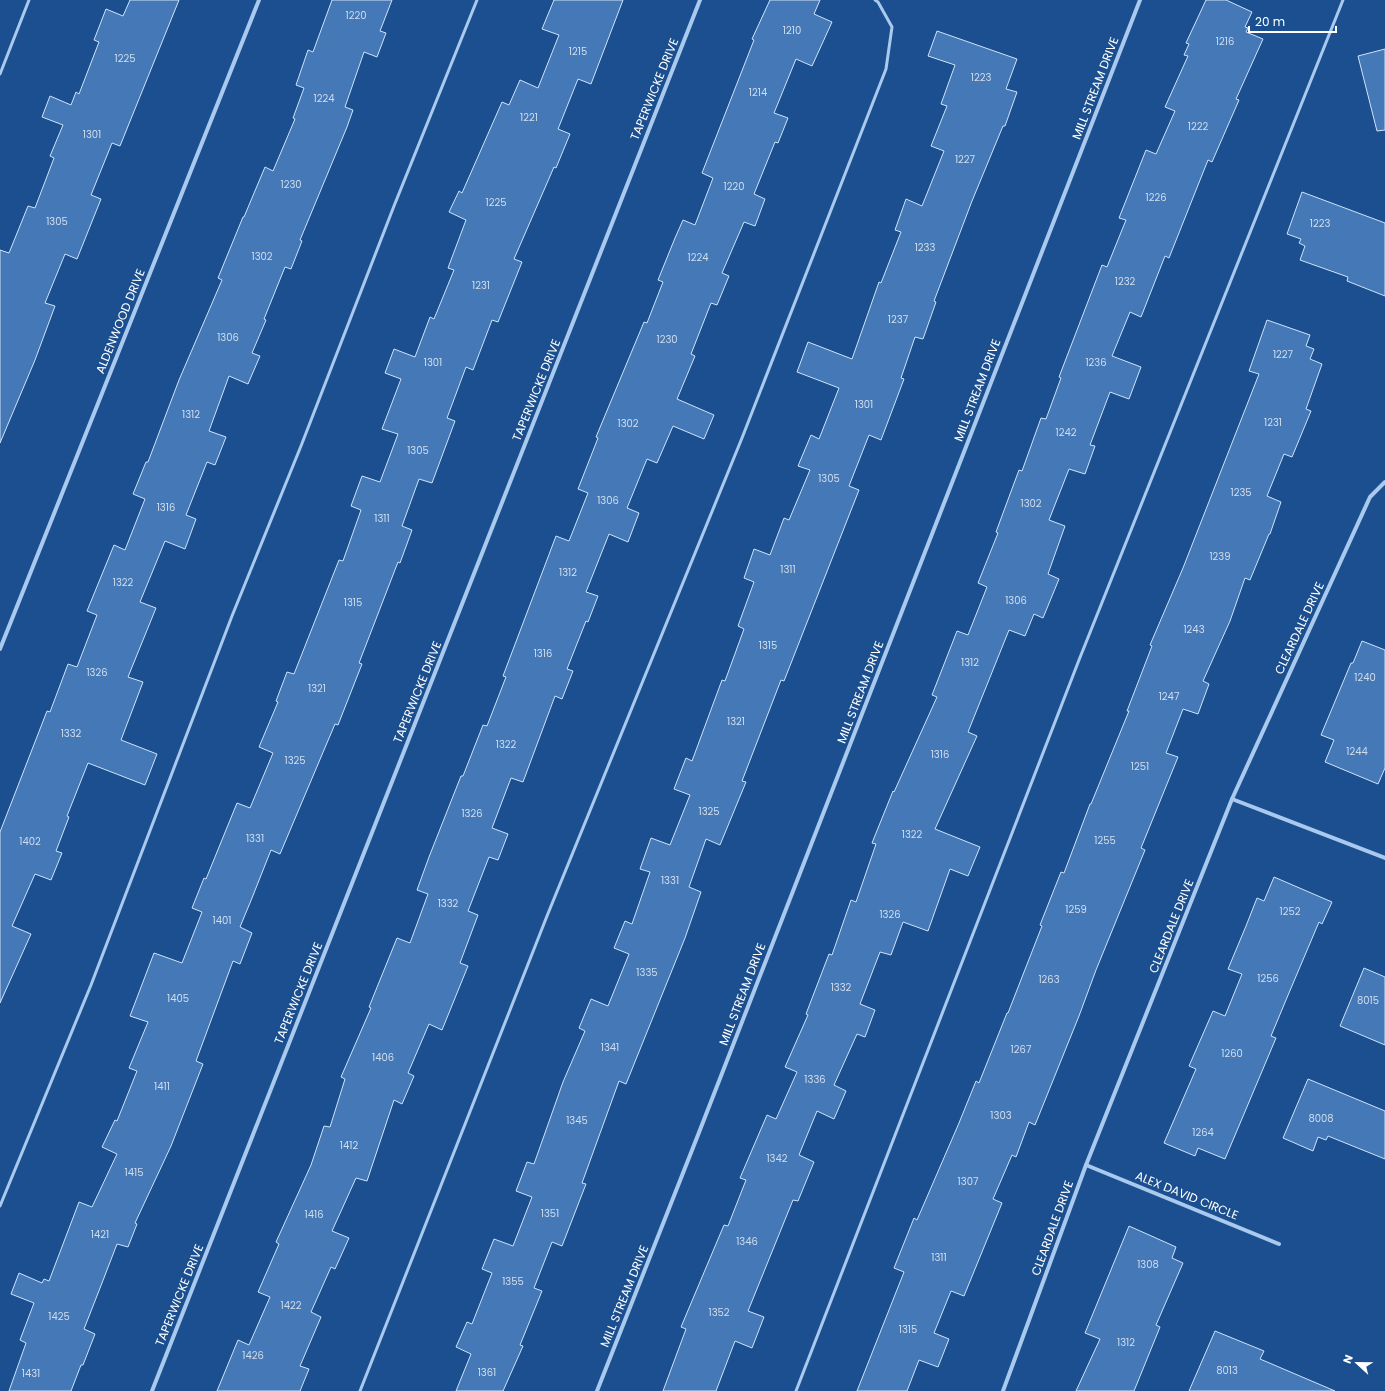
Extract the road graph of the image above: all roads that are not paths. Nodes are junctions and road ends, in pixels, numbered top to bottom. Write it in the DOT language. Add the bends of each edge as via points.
graph roads {
  1 [pos="29,0"];
  2 [pos="258,0"];
  3 [pos="477,0"];
  4 [pos="700,0"];
  5 [pos="875,0"];
  6 [pos="1140,0"];
  7 [pos="1343,0"];
  8 [pos="0,74"];
  9 [pos="1385,482"];
  10 [pos="0,649"];
  11 [pos="1232,799"];
  12 [pos="1385,858"];
  13 [pos="1086,1165"];
  14 [pos="0,1206"];
  15 [pos="1279,1244"];
  16 [pos="152,1391"];
  17 [pos="360,1391"];
  18 [pos="597,1391"];
  19 [pos="796,1391"];
  20 [pos="1003,1391"];
  1 -- 8 [label="lane"];
  2 -- 10 [label="street, ALDENWOOD DRIVE"];
  3 -- 14 [label="lane" via="232,616 91,985"];
  4 -- 16 [label="street, TAPERWICKE DRIVE"];
  5 -- 17 [label="lane" via="892,27 886,69 742,438 547,916"];
  6 -- 18 [label="street, MILL STREAM DRIVE"];
  7 -- 19 [label="lane" via="1079,660"];
  9 -- 11 [label="street, CLEARDALE DRIVE" via="1370,497"];
  11 -- 12 [label="street"];
  11 -- 13 [label="street, CLEARDALE DRIVE"];
  13 -- 15 [label="street, ALEX DAVID CIRCLE"];
  13 -- 20 [label="street, CLEARDALE DRIVE"];
}
